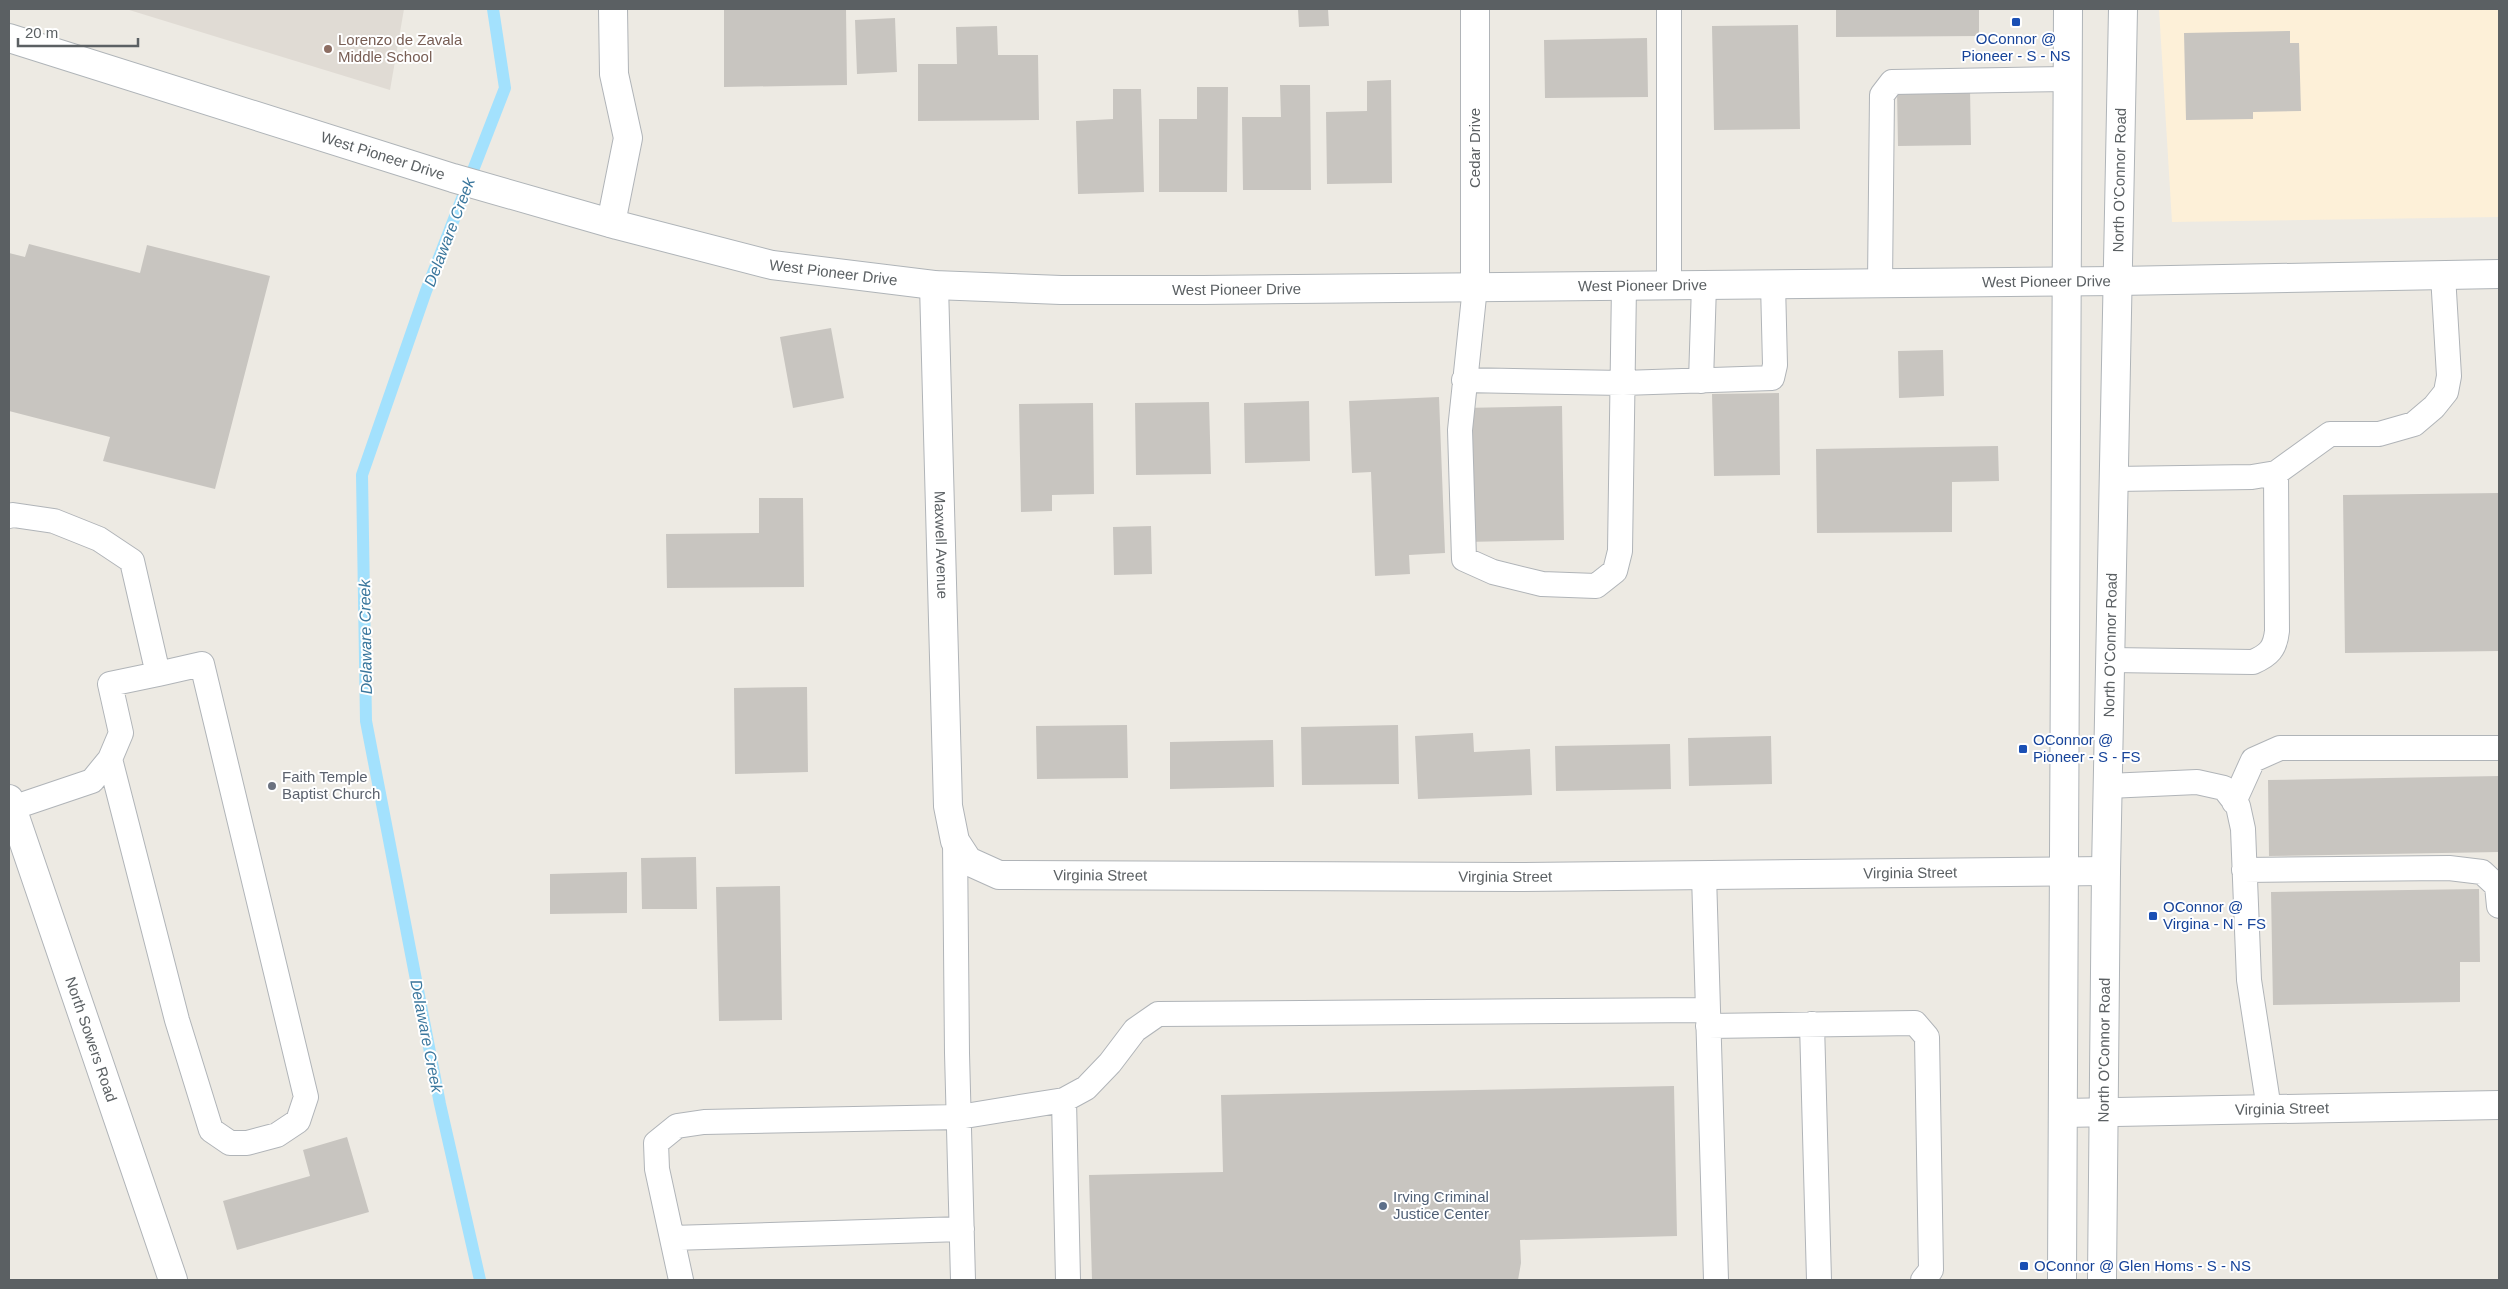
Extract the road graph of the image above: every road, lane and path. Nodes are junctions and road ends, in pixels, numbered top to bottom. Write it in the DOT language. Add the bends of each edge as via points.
graph roads {
  1 [pos="613,9"];
  2 [pos="1475,9"];
  3 [pos="1669,9"];
  4 [pos="2068,9"];
  5 [pos="2123,9"];
  6 [pos="9,38"];
  7 [pos="2068,79"];
  8 [pos="611,223"];
  9 [pos="2499,274"];
  10 [pos="2442,275"];
  11 [pos="2066,281"];
  12 [pos="2118,281"];
  13 [pos="1880,283"];
  14 [pos="1704,284"];
  15 [pos="1774,284"];
  16 [pos="934,285"];
  17 [pos="1669,285"];
  18 [pos="1624,286"];
  19 [pos="1475,287"];
  20 [pos="1464,380"];
  21 [pos="1701,381"];
  22 [pos="1622,383"];
  23 [pos="2276,473"];
  24 [pos="2114,480"];
  25 [pos="9,516"];
  26 [pos="2111,660"];
  27 [pos="158,674"];
  28 [pos="2499,748"];
  29 [pos="110,759"];
  30 [pos="2108,786"];
  31 [pos="2234,802"];
  32 [pos="10,804"];
  33 [pos="948,806"];
  34 [pos="955,841"];
  35 [pos="2064,870"];
  36 [pos="2106,870"];
  37 [pos="2244,870"];
  38 [pos="1704,875"];
  39 [pos="2499,892"];
  40 [pos="1708,1018"];
  41 [pos="1812,1024"];
  42 [pos="1064,1100"];
  43 [pos="2499,1105"];
  44 [pos="2269,1109"];
  45 [pos="2105,1113"];
  46 [pos="2063,1114"];
  47 [pos="959,1117"];
  48 [pos="962,1229"];
  49 [pos="672,1238"];
  50 [pos="173,1280"];
  51 [pos="681,1280"];
  52 [pos="963,1280"];
  53 [pos="1068,1280"];
  54 [pos="1716,1280"];
  55 [pos="1820,1280"];
  56 [pos="1923,1280"];
  57 [pos="2062,1280"];
  58 [pos="2102,1280"];
  1 -- 8 [label="main road" via="614,74 628,138"];
  2 -- 19 [label="main road, Cedar Drive"];
  3 -- 17 [label="lane"];
  4 -- 7 [label="main road"];
  5 -- 12 [label="main road, North O'Connor Road"];
  6 -- 8 [label="main road, West Pioneer Drive" via="391,159"];
  7 -- 11 [label="main road"];
  7 -- 13 [label="lane" via="1892,82 1882,95"];
  8 -- 16 [label="main road, West Pioneer Drive" via="772,265"];
  9 -- 10 [label="main road, West Pioneer Drive"];
  10 -- 12 [label="main road, West Pioneer Drive"];
  10 -- 23 [label="lane" via="2449,376 2446,392 2414,424 2379,434 2330,434"];
  11 -- 12 [label="main road, West Pioneer Drive"];
  11 -- 13 [label="main road, West Pioneer Drive"];
  11 -- 35 [label="main road"];
  12 -- 24 [label="main road, North O'Connor Road"];
  13 -- 15 [label="main road, West Pioneer Drive"];
  14 -- 15 [label="main road, West Pioneer Drive"];
  14 -- 17 [label="main road, West Pioneer Drive"];
  14 -- 21 [label="lane"];
  15 -- 21 [label="lane" via="1775,365 1772,378"];
  16 -- 19 [label="main road, West Pioneer Drive" via="1061,290"];
  16 -- 33 [label="main road, Maxwell Avenue"];
  17 -- 18 [label="main road, West Pioneer Drive"];
  18 -- 19 [label="main road, West Pioneer Drive"];
  18 -- 22 [label="lane"];
  19 -- 20 [label="lane"];
  20 -- 22 [label="lane"];
  20 -- 22 [label="lane" via="1460,430 1464,559 1493,572 1542,584 1596,586 1615,571 1620,552"];
  21 -- 22 [label="lane"];
  23 -- 24 [label="lane" via="2252,477"];
  23 -- 26 [label="lane" via="2277,631 2275,646 2267,656 2253,662"];
  24 -- 26 [label="main road, North O'Connor Road"];
  25 -- 27 [label="lane" via="54,522 99,539 132,562"];
  26 -- 30 [label="main road, North O'Connor Road"];
  27 -- 29 [label="lane" via="110,684 121,733"];
  27 -- 29 [label="lane" via="202,664 306,1098 298,1121 277,1135 230,1144 211,1130 177,1020"];
  28 -- 31 [label="lane" via="2280,748 2253,760"];
  29 -- 32 [label="lane" via="92,781"];
  30 -- 31 [label="lane" via="2197,782 2224,788"];
  30 -- 36 [label="main road, North O'Connor Road"];
  31 -- 37 [label="lane" via="2238,806 2243,830"];
  32 -- 50 [label="main road, North Sowers Road"];
  33 -- 34 [label="main road, Virginia Street"];
  34 -- 38 [label="main road, Virginia Street" via="968,861 999,874"];
  34 -- 47 [label="lane"];
  35 -- 36 [label="main road, Virginia Street"];
  35 -- 38 [label="main road, Virginia Street"];
  35 -- 46 [label="main road"];
  36 -- 45 [label="main road, North O'Connor Road"];
  37 -- 39 [label="lane" via="2449,868 2482,872"];
  37 -- 44 [label="lane" via="2249,980"];
  38 -- 40 [label="lane"];
  40 -- 41 [label="lane"];
  40 -- 42 [label="lane" via="1158,1014 1135,1030 1086,1088"];
  40 -- 54 [label="lane"];
  41 -- 55 [label="lane"];
  41 -- 56 [label="lane" via="1915,1023 1927,1037 1931,1270"];
  42 -- 47 [label="lane"];
  42 -- 53 [label="lane"];
  43 -- 44 [label="main road, Virginia Street"];
  44 -- 45 [label="main road, Virginia Street"];
  45 -- 46 [label="main road, Virginia Street"];
  45 -- 58 [label="main road, North O'Connor Road"];
  46 -- 57 [label="main road"];
  47 -- 48 [label="lane"];
  47 -- 49 [label="lane" via="704,1122 677,1126 656,1143 657,1169"];
  48 -- 49 [label="lane"];
  48 -- 52 [label="lane"];
  49 -- 51 [label="lane"];
}
